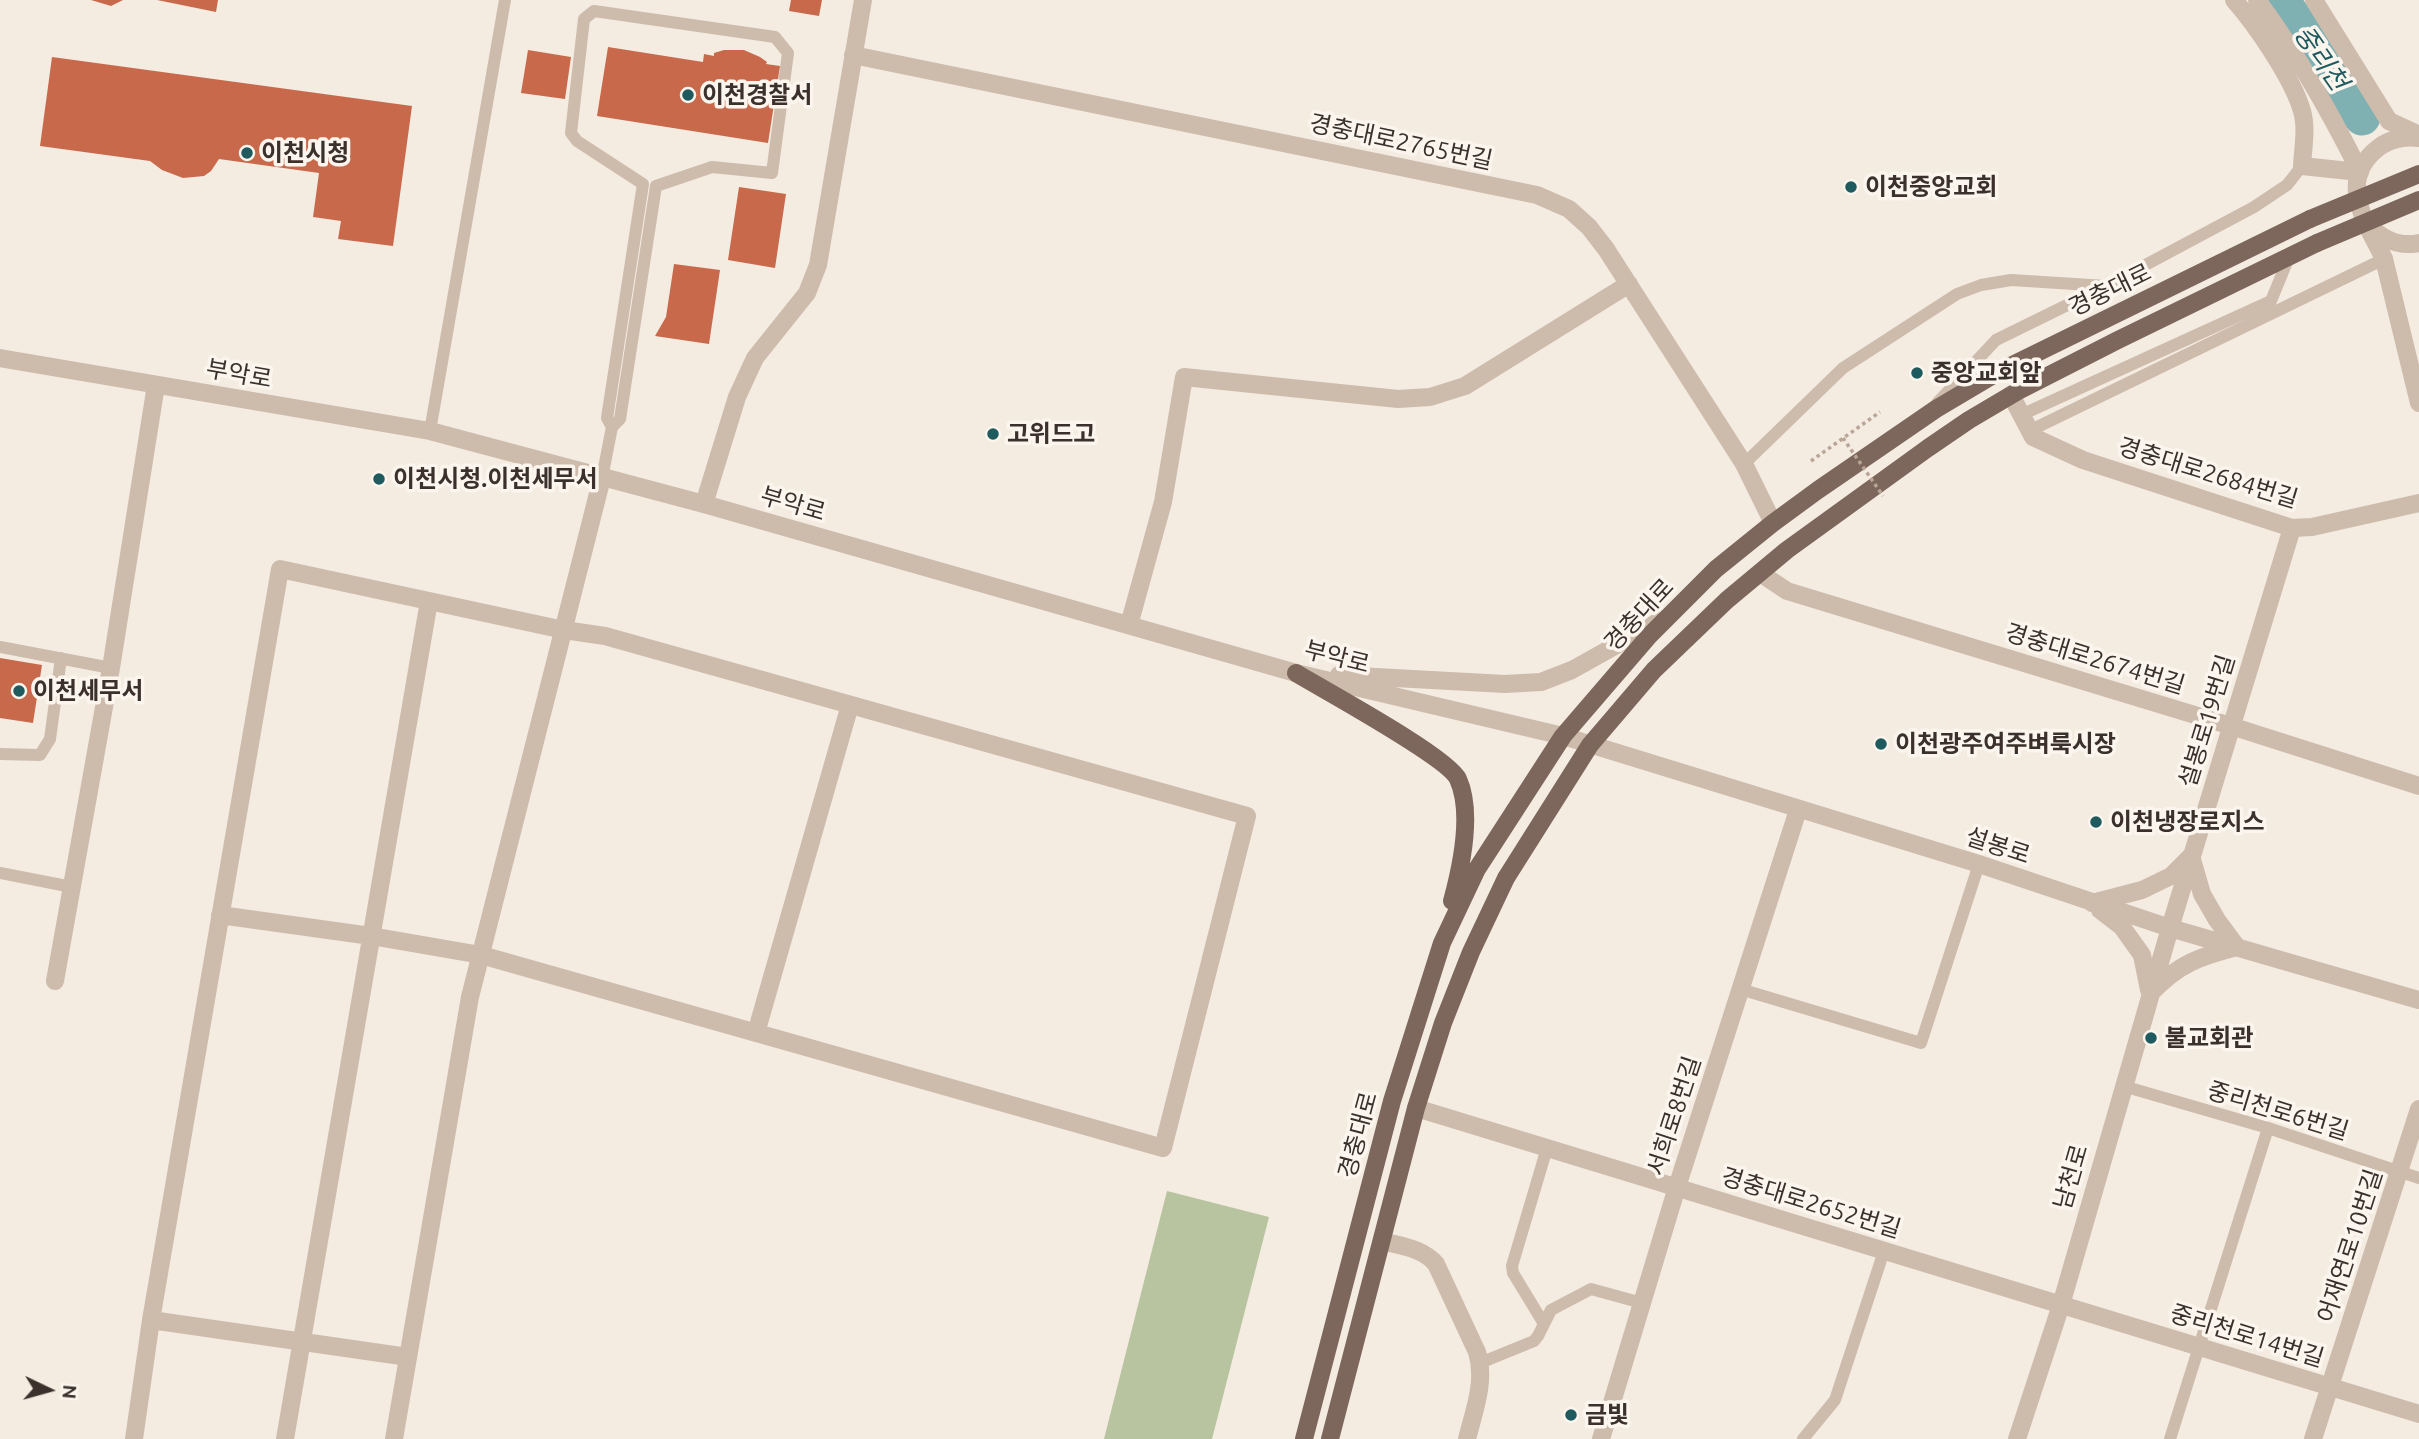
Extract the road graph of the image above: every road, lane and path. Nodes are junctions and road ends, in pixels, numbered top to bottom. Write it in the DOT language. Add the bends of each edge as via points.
graph roads {
  1 [pos="505,0"];
  2 [pos="863,0"];
  3 [pos="2234,0"];
  4 [pos="2257,0"];
  5 [pos="2314,0"];
  6 [pos="853,55"];
  7 [pos="2415,135"];
  8 [pos="2302,166"];
  9 [pos="2359,172"];
  10 [pos="2419,174"];
  11 [pos="2419,200"];
  12 [pos="2366,223"];
  13 [pos="2419,243"];
  14 [pos="2289,257"];
  15 [pos="2384,259"];
  16 [pos="1629,284"];
  17 [pos="2106,286"];
  18 [pos="0,358"];
  19 [pos="156,384"];
  20 [pos="2011,395"];
  21 [pos="2419,403"];
  22 [pos="1880,412"];
  23 [pos="1922,419"];
  24 [pos="2025,423"];
  25 [pos="611,427"];
  26 [pos="430,431"];
  27 [pos="1843,438"];
  28 [pos="1811,461"];
  29 [pos="1744,464"];
  30 [pos="602,478"];
  31 [pos="1883,496"];
  32 [pos="2419,503"];
  33 [pos="704,504"];
  34 [pos="1773,523"];
  35 [pos="2292,528"];
  36 [pos="1760,573"];
  37 [pos="429,601"];
  38 [pos="1669,616"];
  39 [pos="1129,625"];
  40 [pos="564,630"];
  41 [pos="0,647"];
  42 [pos="61,658"];
  43 [pos="111,668"];
  44 [pos="1296,673"];
  45 [pos="850,705"];
  46 [pos="2231,726"];
  47 [pos="1563,736"];
  48 [pos="1590,745"];
  49 [pos="0,754"];
  50 [pos="2419,786"];
  51 [pos="1798,810"];
  52 [pos="2191,856"];
  53 [pos="1979,864"];
  54 [pos="0,873"];
  55 [pos="72,887"];
  56 [pos="2092,903"];
  57 [pos="220,915"];
  58 [pos="2169,928"];
  59 [pos="371,936"];
  60 [pos="1442,943"];
  61 [pos="2237,947"];
  62 [pos="481,955"];
  63 [pos="55,981"];
  64 [pos="1740,989"];
  65 [pos="2150,995"];
  66 [pos="2419,1000"];
  67 [pos="756,1033"];
  68 [pos="2123,1086"];
  69 [pos="1416,1108"];
  70 [pos="2419,1109"];
  71 [pos="2268,1129"];
  72 [pos="1547,1148"];
  73 [pos="2400,1171"];
  74 [pos="2419,1178"];
  75 [pos="1677,1187"];
  76 [pos="1381,1241"];
  77 [pos="1884,1251"];
  78 [pos="1642,1303"];
  79 [pos="2061,1305"];
  80 [pos="150,1320"];
  81 [pos="1544,1324"];
  82 [pos="301,1342"];
  83 [pos="2199,1347"];
  84 [pos="408,1357"];
  85 [pos="1480,1363"];
  86 [pos="2329,1387"];
  87 [pos="2419,1415"];
  88 [pos="134,1439"];
  89 [pos="285,1439"];
  90 [pos="394,1439"];
  91 [pos="1304,1439"];
  92 [pos="1330,1439"];
  93 [pos="1467,1439"];
  94 [pos="1601,1439"];
  95 [pos="1803,1439"];
  96 [pos="2017,1439"];
  97 [pos="2170,1439"];
  98 [pos="2313,1439"];
  1 -- 26 [label="lane"];
  2 -- 6 [label="street"];
  3 -- 8 [label="street" via="2273,54 2302,112"];
  4 -- 9 [label="street" via="2304,71"];
  5 -- 7 [label="street" via="2389,121"];
  6 -- 16 [label="street, 경충대로2765번길" via="1537,195 1569,209 1589,227"];
  6 -- 33 [label="street" via="818,265 807,293 755,358 737,397"];
  7 -- 9 [label="street" via="2381,146"];
  8 -- 9 [label="street"];
  8 -- 17 [label="lane" via="2287,186 2254,207"];
  9 -- 12 [label="street" via="2358,207"];
  10 -- 23 [label="main road, 경충대로, bridge" via="2310,219 2000,371"];
  11 -- 14 [label="main road, 경충대로, bridge"];
  12 -- 13 [label="street" via="2394,242"];
  12 -- 15 [label="street"];
  14 -- 20 [label="main road, 경충대로"];
  14 -- 24 [label="lane" via="2271,301"];
  15 -- 21 [label="street"];
  15 -- 24 [label="lane"];
  16 -- 29 [label="street, 경충대로2765번길"];
  16 -- 39 [label="street" via="1465,386 1430,397 1398,399 1184,377 1163,502"];
  17 -- 23 [label="lane" via="1996,340"];
  17 -- 29 [label="lane" via="2011,280 1958,294 1843,368"];
  18 -- 19 [label="street, 부악로"];
  19 -- 26 [label="street, 부악로"];
  19 -- 43 [label="street"];
  20 -- 24 [label="street"];
  20 -- 36 [label="main road, 경충대로" via="1928,448"];
  22 -- 27 [label="path"];
  23 -- 34 [label="main road, 경충대로"];
  24 -- 35 [label="street, 경충대로2684번길" via="2033,437 2083,460"];
  25 -- 25 [label="lane" via="620,419 656,186 712,167 772,173 788,53 775,37 594,11 584,19 571,132 577,141 643,184 607,418"];
  25 -- 30 [label="lane"];
  26 -- 30 [label="street, 부악로"];
  27 -- 28 [label="path"];
  27 -- 31 [label="path, bridge"];
  29 -- 34 [label="street, 경충대로2765번길"];
  30 -- 33 [label="street, 부악로"];
  30 -- 40 [label="street"];
  32 -- 35 [label="street, 경충대로2684번길"];
  33 -- 39 [label="street, 부악로"];
  34 -- 38 [label="main road, 경충대로" via="1716,569"];
  35 -- 46 [label="street, 설봉로19번길"];
  36 -- 46 [label="street, 경충대로2674번길" via="1787,591"];
  36 -- 48 [label="main road, 경충대로" via="1690,633"];
  37 -- 40 [label="street"];
  37 -- 57 [label="street" via="280,569"];
  37 -- 59 [label="street"];
  38 -- 44 [label="street" via="1572,670 1541,682"];
  38 -- 47 [label="main road, 경충대로"];
  39 -- 44 [label="street, 부악로"];
  40 -- 45 [label="street" via="605,636"];
  40 -- 62 [label="street"];
  41 -- 42 [label="lane"];
  42 -- 43 [label="lane"];
  42 -- 49 [label="lane" via="50,739 40,755"];
  43 -- 55 [label="street"];
  44 -- 47 [label="street, 부악로"];
  44 -- 60 [label="main road" via="1436,757 1458,778 1464,810 1463,860"];
  45 -- 67 [label="street"];
  45 -- 67 [label="street" via="1247,816 1163,1148"];
  46 -- 50 [label="street, 경충대로2674번길"];
  46 -- 52 [label="street, 설봉로19번길"];
  47 -- 48 [label="street, 설봉로"];
  47 -- 60 [label="main road, 경충대로" via="1477,869"];
  48 -- 51 [label="street, 설봉로"];
  48 -- 69 [label="main road, 경충대로" via="1500,890 1448,1011"];
  51 -- 53 [label="street, 설봉로"];
  51 -- 64 [label="street, 서희로8번길"];
  52 -- 56 [label="street" via="2171,876 2142,890"];
  52 -- 58 [label="street, 설봉로19번길"];
  52 -- 61 [label="street" via="2202,894"];
  53 -- 56 [label="street, 설봉로"];
  53 -- 64 [label="lane" via="1921,1043"];
  54 -- 55 [label="lane"];
  55 -- 63 [label="street"];
  56 -- 58 [label="street, 설봉로"];
  56 -- 65 [label="street" via="2122,927 2142,955"];
  57 -- 59 [label="street"];
  57 -- 80 [label="street"];
  58 -- 61 [label="street, 설봉로"];
  58 -- 65 [label="street, 남천로"];
  59 -- 62 [label="street"];
  59 -- 82 [label="street"];
  60 -- 91 [label="main road, 경충대로" via="1392,1101"];
  61 -- 65 [label="street" via="2200,957 2168,975"];
  61 -- 66 [label="street, 설봉로"];
  62 -- 67 [label="street"];
  62 -- 84 [label="street"];
  64 -- 75 [label="street, 서희로8번길"];
  65 -- 68 [label="street, 남천로"];
  68 -- 71 [label="lane, 중리천로6번길"];
  68 -- 79 [label="street, 남천로"];
  69 -- 72 [label="street, 경충대로2652번길"];
  69 -- 76 [label="main road, 경충대로"];
  70 -- 73 [label="street, 어재연로10번길"];
  71 -- 73 [label="lane, 중리천로6번길"];
  71 -- 83 [label="lane"];
  72 -- 75 [label="street, 경충대로2652번길"];
  72 -- 81 [label="lane" via="1512,1266"];
  73 -- 74 [label="lane, 중리천로6번길"];
  73 -- 86 [label="street, 어재연로10번길"];
  75 -- 77 [label="street, 경충대로2652번길"];
  75 -- 78 [label="street, 서희로8번길"];
  76 -- 85 [label="street" via="1426,1254 1436,1264"];
  76 -- 92 [label="main road, 경충대로"];
  77 -- 79 [label="street, 경충대로2652번길"];
  77 -- 95 [label="lane" via="1835,1400"];
  78 -- 81 [label="lane" via="1591,1289 1551,1310"];
  78 -- 94 [label="street, 서희로8번길"];
  79 -- 83 [label="street, 중리천로14번길"];
  79 -- 96 [label="street, 남천로"];
  80 -- 82 [label="street"];
  80 -- 88 [label="street"];
  81 -- 85 [label="lane" via="1534,1340"];
  82 -- 84 [label="street"];
  82 -- 89 [label="street"];
  83 -- 86 [label="street, 중리천로14번길"];
  83 -- 97 [label="lane"];
  84 -- 90 [label="street"];
  85 -- 93 [label="street" via="1481,1381"];
  86 -- 87 [label="street, 중리천로14번길"];
  86 -- 98 [label="street, 어재연로10번길"];
}
